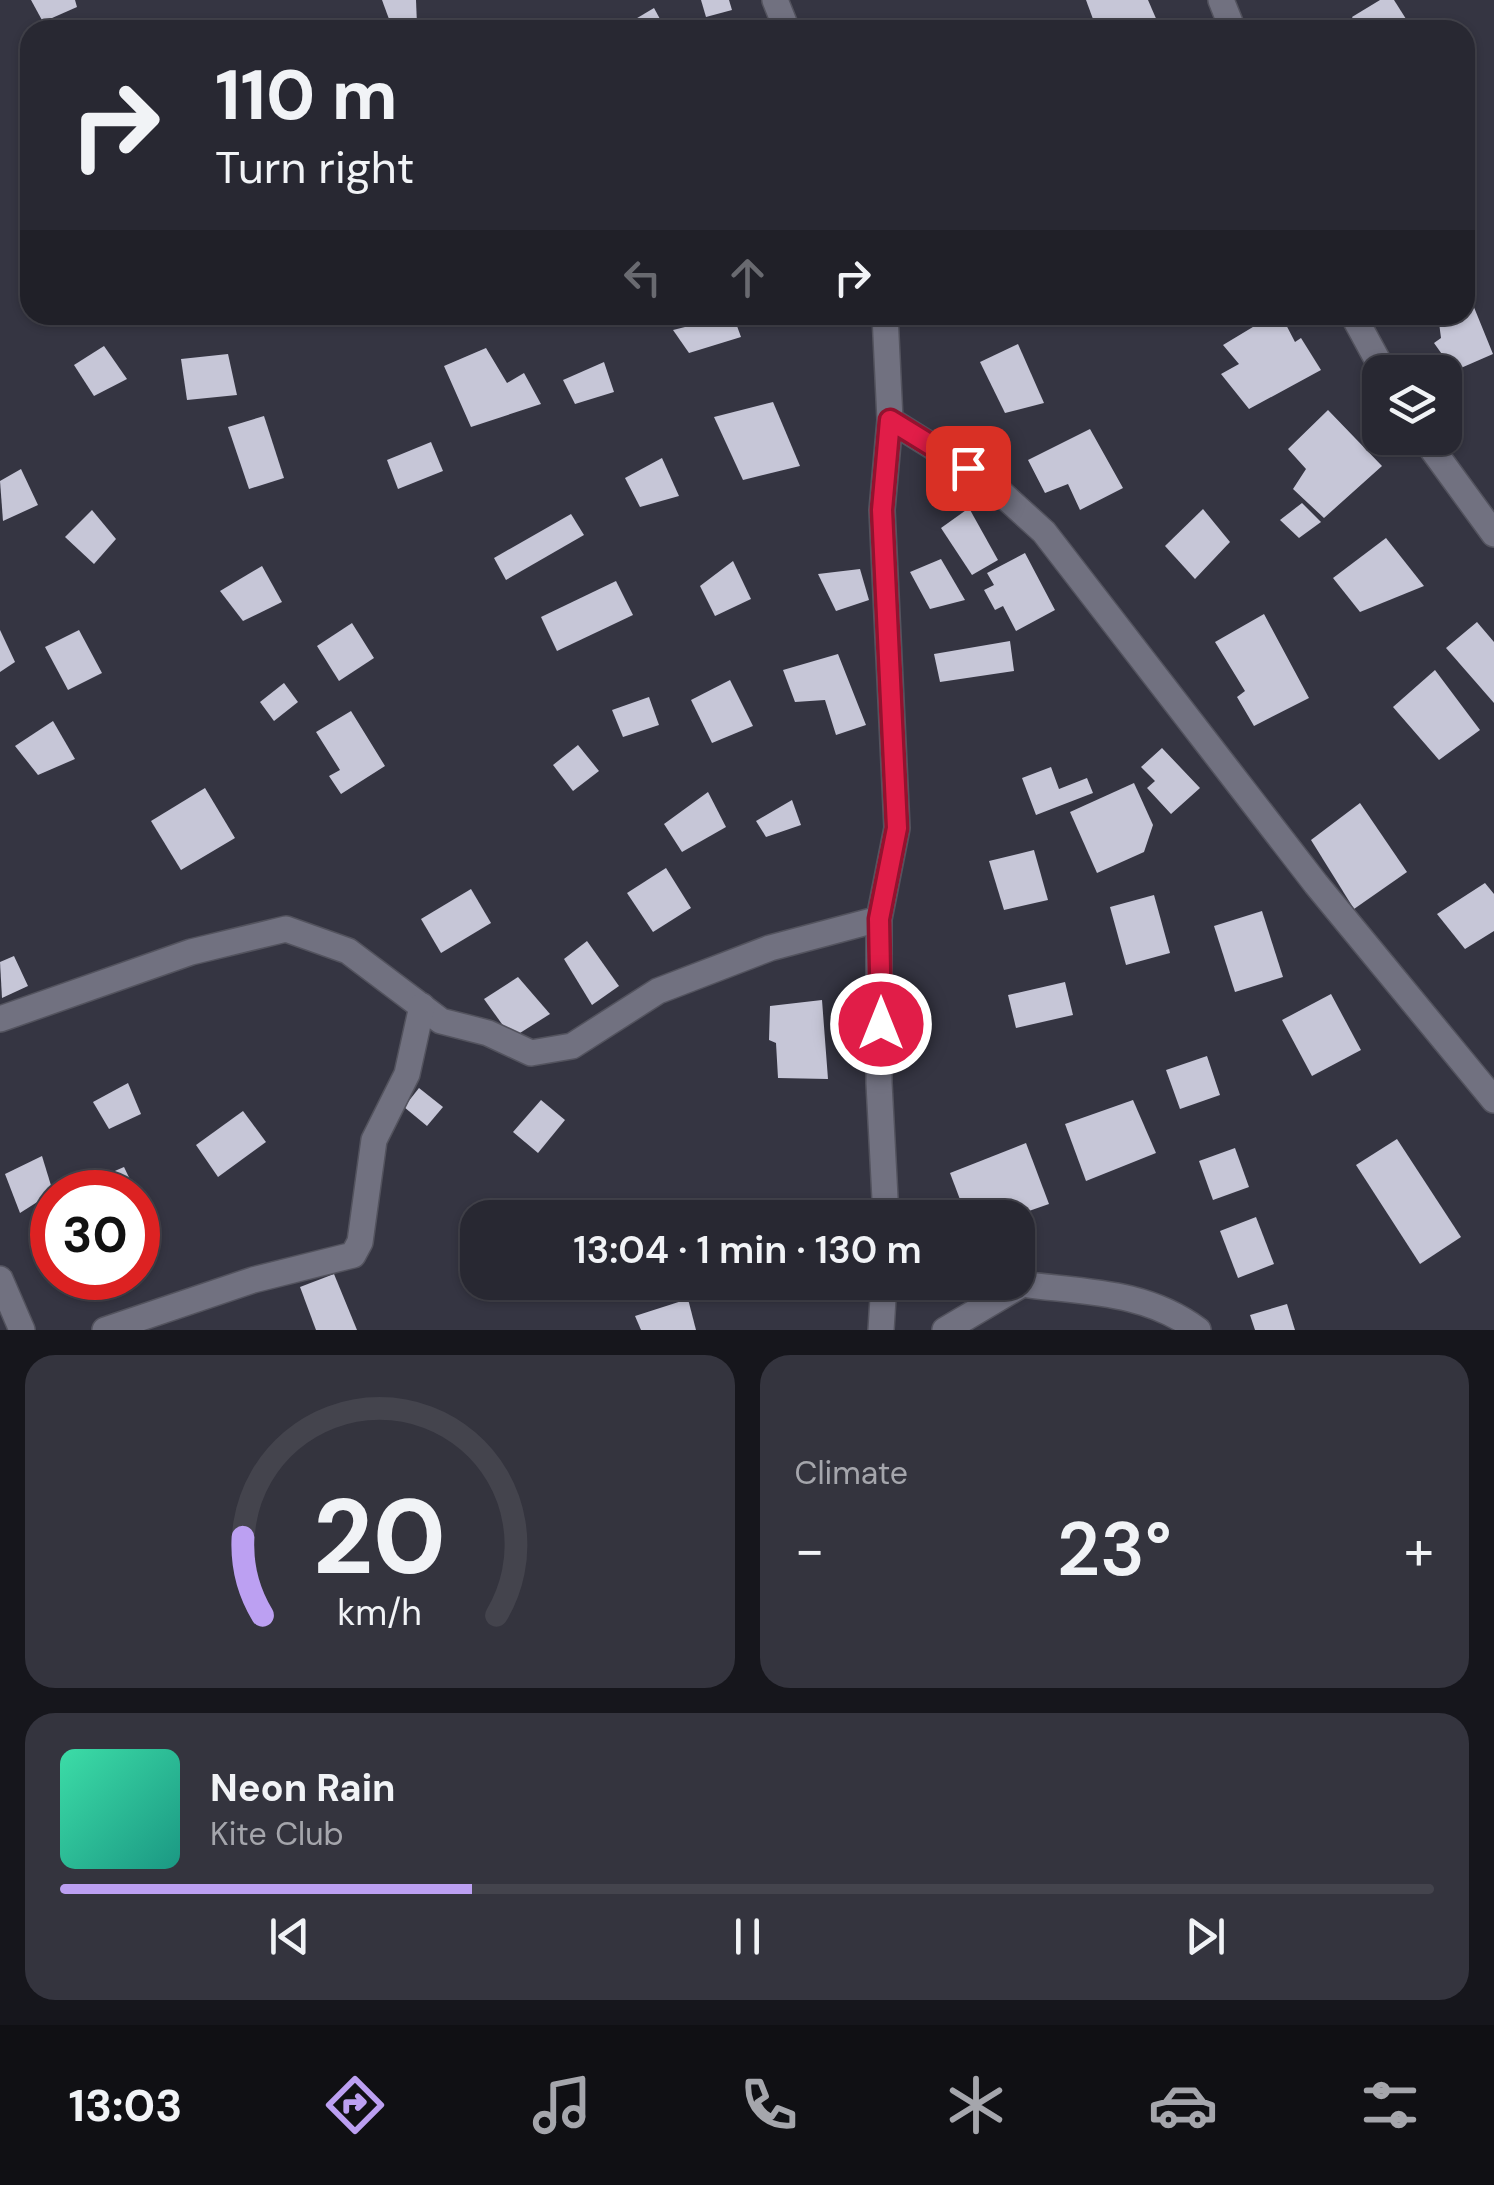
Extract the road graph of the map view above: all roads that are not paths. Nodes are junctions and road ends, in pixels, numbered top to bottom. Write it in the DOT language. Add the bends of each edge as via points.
graph roads {
  1 [pos="885,325"];
  2 [pos="1359,325"];
  3 [pos="1375,355"];
  4 [pos="890,420"];
  5 [pos="1436,455"];
  6 [pos="1494,534"];
  7 [pos="879,919"];
  8 [pos="422,1006"];
  9 [pos="0,1019"];
  10 [pos="1494,1100"];
  11 [pos="885,1200"];
  12 [pos="0,1279"];
  13 [pos="1035,1285"];
  14 [pos="883,1300"];
  15 [pos="990,1300"];
  16 [pos="22,1330"];
  17 [pos="105,1330"];
  18 [pos="881,1330"];
  19 [pos="945,1330"];
  20 [pos="1198,1330"];
  1 -- 4 [label="street"];
  2 -- 3 [label="street"];
  4 -- 7 [label="street" via="882,510 897,828"];
  4 -- 10 [label="street" via="989,482 1044,532 1316,884"];
  5 -- 6 [label="street"];
  7 -- 8 [label="street" via="770,948 658,990 572,1046 531,1053 441,1021"];
  7 -- 11 [label="street"];
  8 -- 9 [label="street" via="348,951 286,929 190,952"];
  8 -- 17 [label="street" via="407,1074 374,1140 360,1242 352,1256 253,1280"];
  12 -- 16 [label="street"];
  13 -- 20 [label="street" via="1102,1290 1174,1313"];
  14 -- 18 [label="street"];
  15 -- 19 [label="street"];
}
